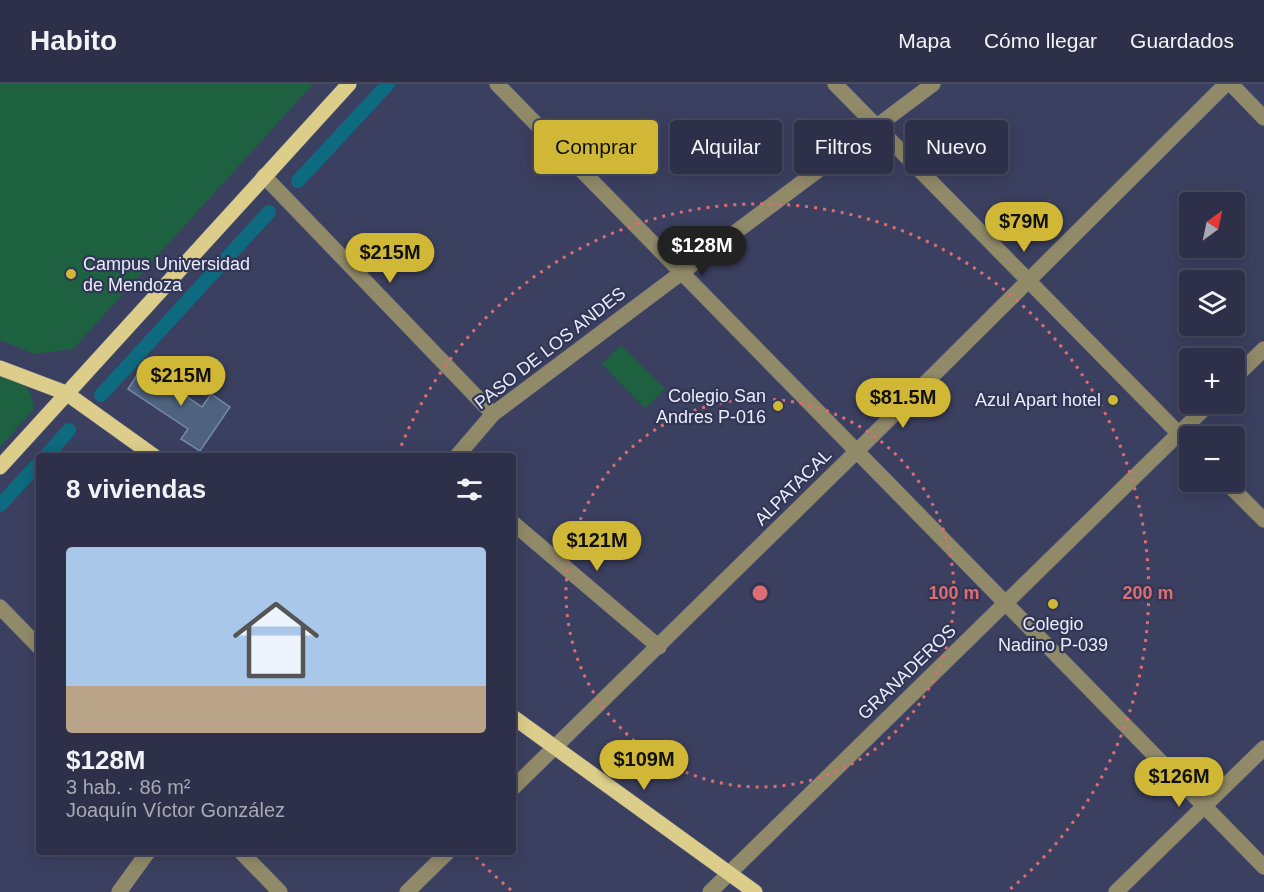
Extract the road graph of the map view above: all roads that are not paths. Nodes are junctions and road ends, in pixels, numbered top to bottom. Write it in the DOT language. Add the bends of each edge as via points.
graph roads {
  1 [pos="349,84"];
  2 [pos="497,84"];
  3 [pos="835,84"];
  4 [pos="933,84"];
  5 [pos="1226,84"];
  6 [pos="1231,84"];
  7 [pos="1264,118"];
  8 [pos="870,120"];
  9 [pos="884,120"];
  10 [pos="893,143"];
  11 [pos="812,174"];
  12 [pos="264,176"];
  13 [pos="681,272"];
  14 [pos="1028,281"];
  15 [pos="1264,349"];
  16 [pos="1245,367"];
  17 [pos="0,368"];
  18 [pos="66,393"];
  19 [pos="493,414"];
  20 [pos="1179,434"];
  21 [pos="1179,444"];
  22 [pos="857,451"];
  23 [pos="150,453"];
  24 [pos="460,453"];
  25 [pos="0,467"];
  26 [pos="1236,492"];
  27 [pos="1264,520"];
  28 [pos="516,526"];
  29 [pos="1005,603"];
  30 [pos="0,607"];
  31 [pos="36,644"];
  32 [pos="659,646"];
  33 [pos="516,719"];
  34 [pos="555,747"];
  35 [pos="1264,748"];
  36 [pos="516,785"];
  37 [pos="1204,806"];
  38 [pos="146,855"];
  39 [pos="244,855"];
  40 [pos="445,855"];
  41 [pos="1264,867"];
  42 [pos="729,873"];
  43 [pos="119,892"];
  44 [pos="280,892"];
  45 [pos="407,892"];
  46 [pos="710,892"];
  47 [pos="755,892"];
  48 [pos="1116,892"];
  1 -- 12 [label="main road"];
  2 -- 13 [label="street"];
  3 -- 8 [label="street"];
  4 -- 9 [label="street, PASO DE LOS ANDES"];
  5 -- 14 [label="street, ALPATACAL"];
  6 -- 7 [label="street"];
  10 -- 14 [label="street"];
  11 -- 13 [label="street, PASO DE LOS ANDES"];
  12 -- 18 [label="main road"];
  12 -- 19 [label="street"];
  13 -- 19 [label="street, PASO DE LOS ANDES"];
  13 -- 22 [label="street"];
  14 -- 20 [label="street"];
  14 -- 22 [label="street, ALPATACAL"];
  15 -- 16 [label="street"];
  17 -- 18 [label="main road"];
  18 -- 23 [label="main road"];
  18 -- 25 [label="main road"];
  19 -- 24 [label="street, PASO DE LOS ANDES"];
  21 -- 29 [label="street, GRANADEROS"];
  22 -- 29 [label="street"];
  22 -- 32 [label="street, ALPATACAL"];
  26 -- 27 [label="street"];
  28 -- 32 [label="street"];
  29 -- 37 [label="street"];
  29 -- 42 [label="street, GRANADEROS"];
  30 -- 31 [label="street"];
  32 -- 34 [label="street, ALPATACAL"];
  33 -- 34 [label="main road"];
  34 -- 36 [label="street, ALPATACAL"];
  34 -- 42 [label="main road"];
  35 -- 37 [label="street"];
  37 -- 41 [label="street"];
  37 -- 48 [label="street"];
  38 -- 43 [label="street"];
  39 -- 44 [label="street"];
  40 -- 45 [label="street"];
  42 -- 46 [label="street, GRANADEROS"];
  42 -- 47 [label="main road"];
}
